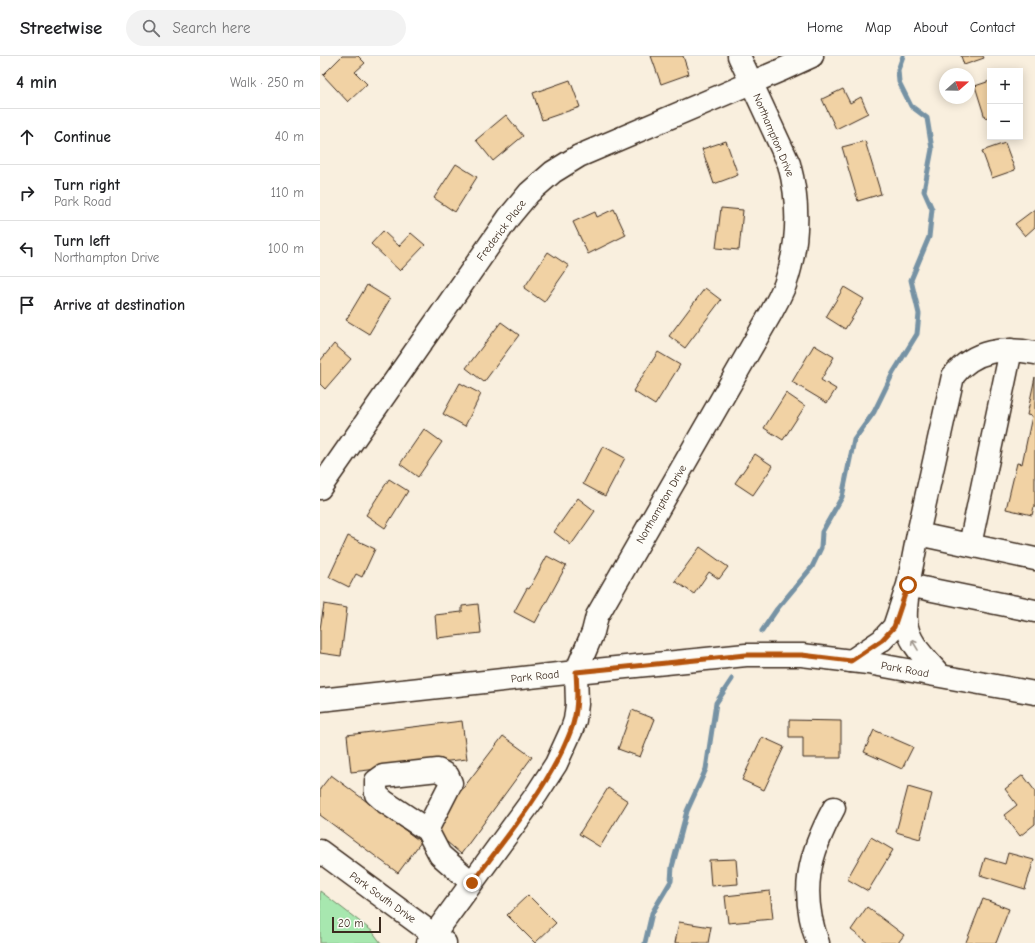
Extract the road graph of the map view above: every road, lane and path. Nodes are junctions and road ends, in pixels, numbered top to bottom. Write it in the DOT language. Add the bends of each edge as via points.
graph roads {
  1 [pos="739,56"];
  2 [pos="812,56"];
  3 [pos="752,83"];
  4 [pos="1022,351"];
  5 [pos="320,488"];
  6 [pos="918,534"];
  7 [pos="970,545"];
  8 [pos="1035,559"];
  9 [pos="908,585"];
  10 [pos="1035,611"];
  11 [pos="851,661"];
  12 [pos="576,672"];
  13 [pos="940,675"];
  14 [pos="1035,693"];
  15 [pos="320,700"];
  16 [pos="834,808"];
  17 [pos="427,830"];
  18 [pos="320,850"];
  19 [pos="472,883"];
  20 [pos="436,940"];
  21 [pos="818,943"];
  1 -- 3 [label="street, Northampton Drive"];
  2 -- 3 [label="street, Frederick Place"];
  3 -- 5 [label="street, Frederick Place" via="579,156 553,172 529,193 509,217"];
  3 -- 12 [label="street, Northampton Drive" via="789,164 793,179 797,222 793,258 784,286 771,312 597,616"];
  4 -- 6 [label="street" via="996,350 980,355 962,365 953,376"];
  4 -- 7 [label="street"];
  6 -- 7 [label="street"];
  6 -- 9 [label="street"];
  7 -- 8 [label="street"];
  9 -- 10 [label="street"];
  9 -- 11 [label="street" via="894,627 882,640"];
  13 -- 9 [label="street, one-way" via="918,650 909,635 906,620"];
  11 -- 12 [label="street, Park Road" via="802,655 746,655"];
  11 -- 13 [label="street, Park Road"];
  12 -- 15 [label="street, Park Road"];
  12 -- 19 [label="street, Northampton Drive" via="575,720 556,764"];
  13 -- 14 [label="street, Park Road"];
  16 -- 21 [label="street" via="822,832 809,870 807,897"];
  17 -- 19 [label="street" via="440,855"];
  18 -- 20 [label="street, Park South Drive"];
  19 -- 20 [label="street, Northampton Drive"];
}
